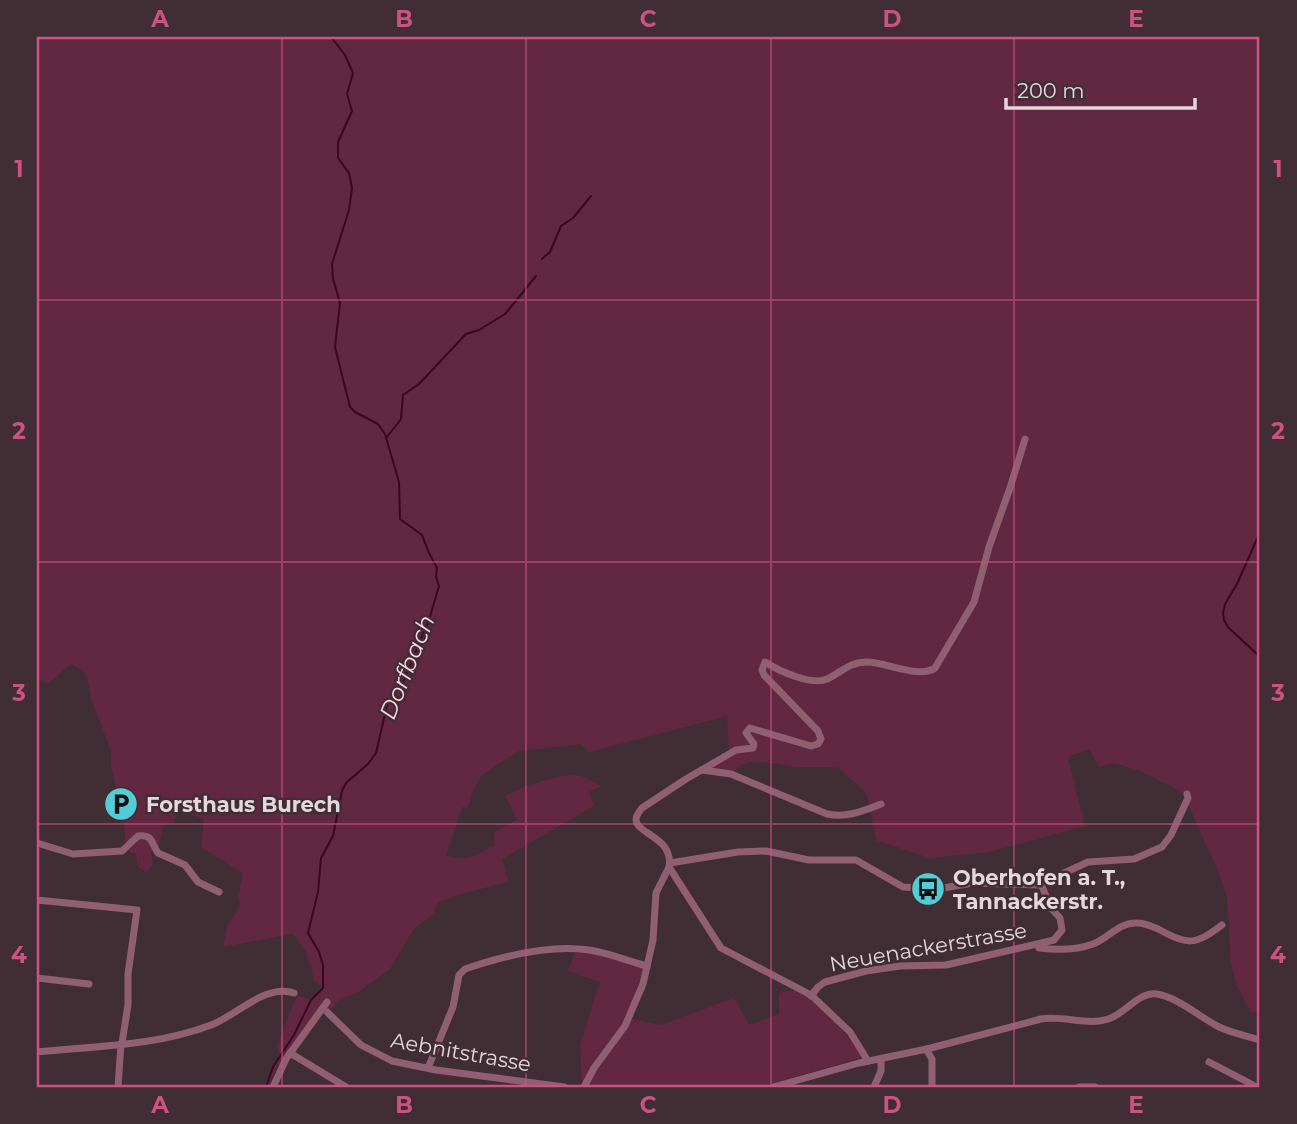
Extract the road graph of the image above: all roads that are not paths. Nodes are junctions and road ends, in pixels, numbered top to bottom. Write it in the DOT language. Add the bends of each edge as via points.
graph roads {
  1 [pos="1025,439"];
  2 [pos="702,770"];
  3 [pos="1187,794"];
  4 [pos="881,804"];
  5 [pos="37,843"];
  6 [pos="670,865"];
  7 [pos="1041,884"];
  8 [pos="219,892"];
  9 [pos="37,900"];
  10 [pos="1222,925"];
  11 [pos="1035,946"];
  12 [pos="647,967"];
  13 [pos="37,978"];
  14 [pos="89,984"];
  15 [pos="294,993"];
  16 [pos="811,996"];
  17 [pos="327,1002"];
  18 [pos="327,1012"];
  19 [pos="1260,1040"];
  20 [pos="122,1043"];
  21 [pos="926,1049"];
  22 [pos="37,1052"];
  23 [pos="290,1053"];
  24 [pos="881,1059"];
  25 [pos="868,1061"];
  26 [pos="1209,1062"];
  27 [pos="428,1068"];
  28 [pos="118,1087"];
  29 [pos="273,1087"];
  30 [pos="346,1087"];
  31 [pos="564,1087"];
  32 [pos="584,1087"];
  33 [pos="773,1087"];
  34 [pos="874,1087"];
  35 [pos="932,1087"];
  36 [pos="1079,1087"];
  37 [pos="1095,1087"];
  38 [pos="1257,1087"];
  1 -- 2 [label="street" via="974,602 935,668 922,673 856,663 818,681 765,662 764,675 820,733 820,741 811,746 750,728 746,733 753,748 739,749"];
  2 -- 4 [label="street" via="731,774 827,814 855,814"];
  2 -- 6 [label="street" via="637,814 639,828 667,849"];
  3 -- 7 [label="street" via="1164,845 1142,856 1088,862"];
  5 -- 8 [label="street" via="73,854 122,851 138,836 146,836 158,853 185,865 198,882"];
  6 -- 7 [label="street" via="766,851 808,860 856,860 903,887"];
  6 -- 12 [label="street" via="656,893"];
  6 -- 16 [label="street" via="721,947"];
  7 -- 11 [label="street, Neuenackerstrasse" via="1062,930 1054,940"];
  9 -- 20 [label="street" via="137,910"];
  10 -- 11 [label="street" via="1205,938 1190,942 1136,922 1082,947"];
  11 -- 16 [label="street, Neuenackerstrasse" via="946,965 866,971 825,982"];
  12 -- 27 [label="street" via="604,953 564,949 465,969 459,975 453,1007"];
  12 -- 32 [label="street" via="625,1026"];
  13 -- 14 [label="street"];
  15 -- 20 [label="street" via="269,994 220,1021 184,1034"];
  16 -- 25 [label="street" via="850,1032"];
  17 -- 23 [label="street"];
  18 -- 27 [label="street, Aebnitstrasse" via="374,1054"];
  19 -- 21 [label="street" via="1219,1027 1152,993 1107,1020 1046,1018"];
  20 -- 22 [label="street"];
  20 -- 28 [label="street"];
  21 -- 24 [label="street"];
  21 -- 35 [label="street" via="932,1059"];
  23 -- 29 [label="street"];
  23 -- 30 [label="street"];
  24 -- 25 [label="street"];
  24 -- 34 [label="street"];
  25 -- 33 [label="street"];
  26 -- 38 [label="street"];
  27 -- 31 [label="street, Aebnitstrasse"];
  36 -- 37 [label="street"];
}
